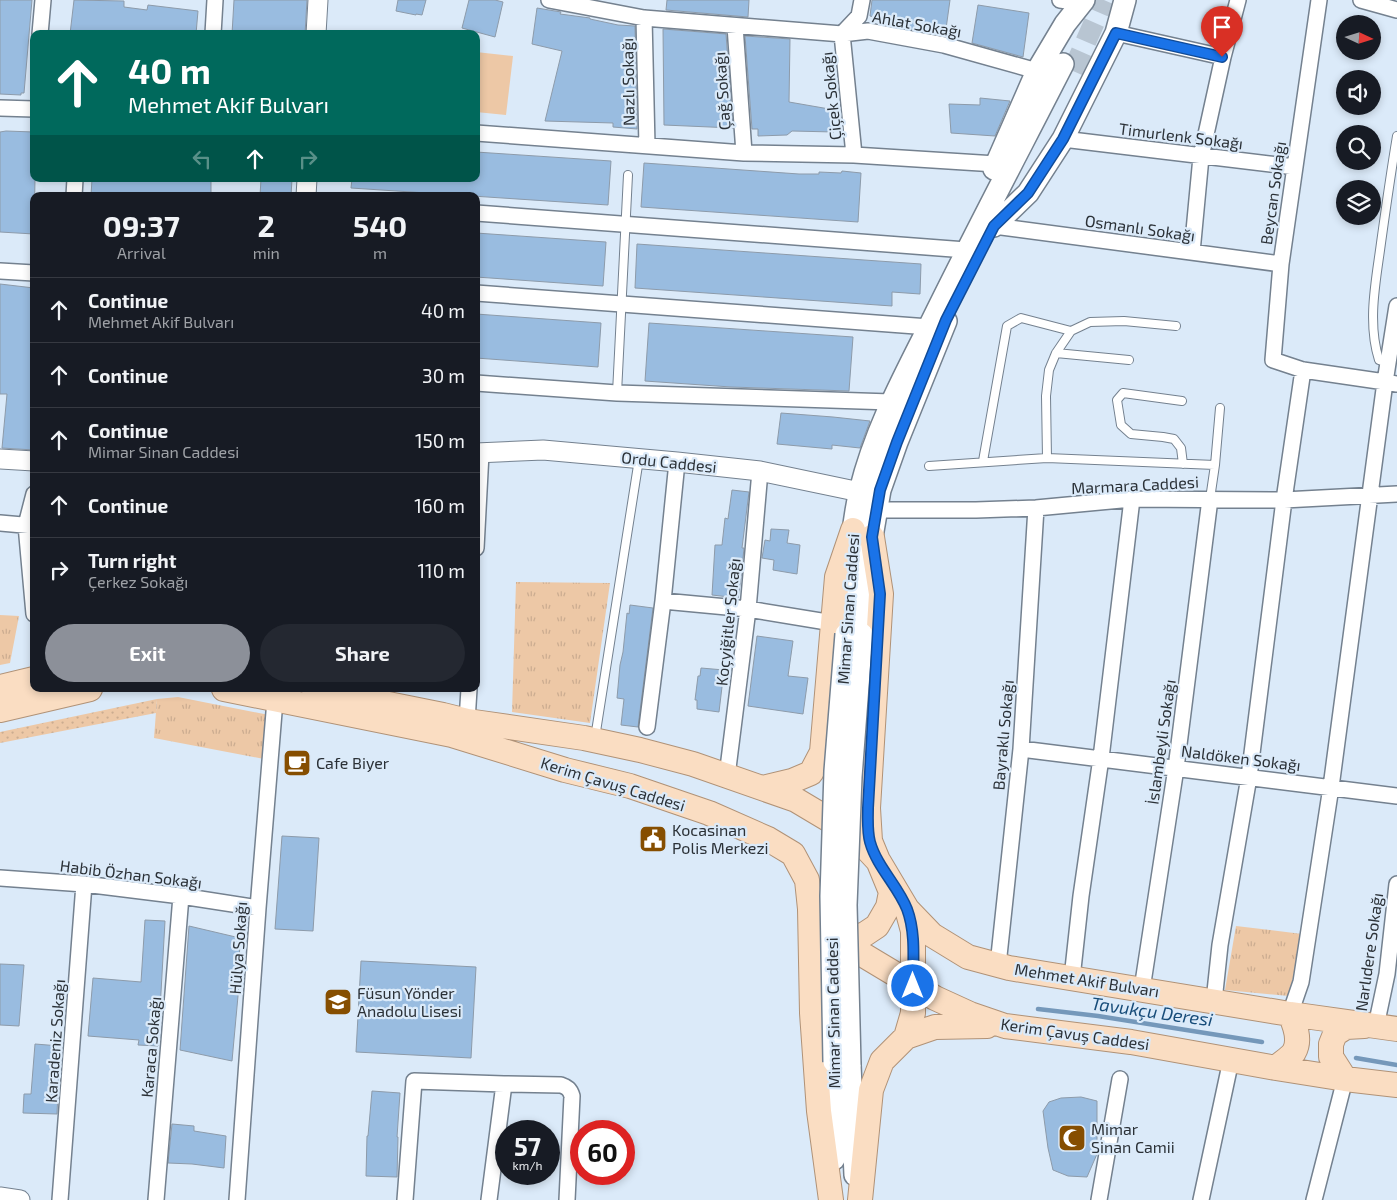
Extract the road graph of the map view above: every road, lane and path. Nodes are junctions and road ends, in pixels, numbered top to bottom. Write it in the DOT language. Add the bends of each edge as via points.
graph roads {
  1 [pos="43,0"];
  2 [pos="215,0"];
  3 [pos="318,0"];
  4 [pos="550,0"];
  5 [pos="862,0"];
  6 [pos="1060,0"];
  7 [pos="1125,0"];
  8 [pos="1238,0"];
  9 [pos="1319,0"];
  10 [pos="1361,0"];
  11 [pos="1083,2"];
  12 [pos="1397,10"];
  13 [pos="644,18"];
  14 [pos="735,26"];
  15 [pos="40,30"];
  16 [pos="213,30"];
  17 [pos="316,30"];
  18 [pos="1116,33"];
  19 [pos="842,34"];
  20 [pos="1222,57"];
  21 [pos="1037,71"];
  22 [pos="0,108"];
  23 [pos="30,109"];
  24 [pos="480,133"];
  25 [pos="1397,136"];
  26 [pos="1063,139"];
  27 [pos="647,146"];
  28 [pos="744,153"];
  29 [pos="854,154"];
  30 [pos="1201,156"];
  31 [pos="996,164"];
  32 [pos="1295,167"];
  33 [pos="628,175"];
  34 [pos="480,213"];
  35 [pos="626,225"];
  36 [pos="994,226"];
  37 [pos="966,250"];
  38 [pos="1192,252"];
  39 [pos="1281,264"];
  40 [pos="0,272"];
  41 [pos="30,273"];
  42 [pos="480,294"];
  43 [pos="622,304"];
  44 [pos="1397,306"];
  45 [pos="1176,326"];
  46 [pos="929,327"];
  47 [pos="1071,330"];
  48 [pos="1056,353"];
  49 [pos="1129,360"];
  50 [pos="1388,363"];
  51 [pos="1303,370"];
  52 [pos="480,383"];
  53 [pos="1391,383"];
  54 [pos="617,393"];
  55 [pos="1182,401"];
  56 [pos="891,402"];
  57 [pos="1220,408"];
  58 [pos="480,453"];
  59 [pos="1047,458"];
  60 [pos="0,459"];
  61 [pos="639,459"];
  62 [pos="30,462"];
  63 [pos="677,462"];
  64 [pos="983,462"];
  65 [pos="1183,464"];
  66 [pos="1215,465"];
  67 [pos="929,466"];
  68 [pos="760,471"];
  69 [pos="860,492"];
  70 [pos="1397,494"];
  71 [pos="1370,496"];
  72 [pos="1132,499"];
  73 [pos="1210,499"];
  74 [pos="1284,500"];
  75 [pos="1036,508"];
  76 [pos="875,510"];
  77 [pos="0,523"];
  78 [pos="30,526"];
  79 [pos="863,533"];
  80 [pos="663,601"];
  81 [pos="748,609"];
  82 [pos="847,630"];
  83 [pos="30,680"];
  84 [pos="0,687"];
  85 [pos="77,692"];
  86 [pos="238,692"];
  87 [pos="329,692"];
  88 [pos="469,692"];
  89 [pos="276,700"];
  90 [pos="0,710"];
  91 [pos="467,721"];
  92 [pos="647,727"];
  93 [pos="589,740"];
  94 [pos="1021,749"];
  95 [pos="1101,758"];
  96 [pos="1176,768"];
  97 [pos="565,770"];
  98 [pos="727,776"];
  99 [pos="1248,776"];
  100 [pos="1331,787"];
  101 [pos="762,788"];
  102 [pos="1397,796"];
  103 [pos="879,862"];
  104 [pos="0,878"];
  105 [pos="84,884"];
  106 [pos="1397,884"];
  107 [pos="181,896"];
  108 [pos="258,908"];
  109 [pos="810,909"];
  110 [pos="907,909"];
  111 [pos="834,937"];
  112 [pos="998,965"];
  113 [pos="1392,974"];
  114 [pos="1072,978"];
  115 [pos="913,986"];
  116 [pos="1142,989"];
  117 [pos="1214,1001"];
  118 [pos="1290,1014"];
  119 [pos="1005,1026"];
  120 [pos="1386,1027"];
  121 [pos="906,1037"];
  122 [pos="1231,1060"];
  123 [pos="842,1064"];
  124 [pos="1276,1068"];
  125 [pos="1120,1079"];
  126 [pos="1345,1079"];
  127 [pos="504,1084"];
  128 [pos="1397,1085"];
  129 [pos="0,1197"];
  130 [pos="20,1200"];
  131 [pos="60,1200"];
  132 [pos="156,1200"];
  133 [pos="237,1200"];
  134 [pos="405,1200"];
  135 [pos="489,1200"];
  136 [pos="566,1200"];
  137 [pos="833,1200"];
  138 [pos="856,1200"];
  139 [pos="860,1200"];
  140 [pos="1099,1200"];
  141 [pos="1201,1200"];
  142 [pos="1314,1200"];
  1 -- 15 [label="street"];
  2 -- 16 [label="street"];
  3 -- 17 [label="street"];
  4 -- 13 [label="street, Ahlat Sokağı"];
  5 -- 19 [label="street" via="859,16"];
  6 -- 11 [label="street"];
  7 -- 18 [label="main road"];
  8 -- 20 [label="street"];
  9 -- 32 [label="street, Beycan Sokağı"];
  10 -- 12 [label="street"];
  11 -- 21 [label="main road" via="1065,24"];
  13 -- 14 [label="street, Ahlat Sokağı"];
  13 -- 27 [label="street, Nazlı Sokağı"];
  14 -- 19 [label="street, Ahlat Sokağı"];
  14 -- 28 [label="street, Çağ Sokağı"];
  18 -- 20 [label="street"];
  18 -- 26 [label="main road"];
  19 -- 21 [label="street, Ahlat Sokağı" via="868,31 944,45"];
  19 -- 29 [label="street, Çiçek Sokağı"];
  20 -- 30 [label="street"];
  21 -- 31 [label="main road"];
  22 -- 23 [label="street"];
  24 -- 27 [label="street"];
  25 -- 50 [label="lane" via="1373,298 1374,343 1379,360"];
  26 -- 30 [label="street, Timurlenk Sokağı"];
  26 -- 36 [label="main road" via="1028,193"];
  27 -- 28 [label="street"];
  28 -- 29 [label="street"];
  29 -- 31 [label="street"];
  30 -- 32 [label="street, Timurlenk Sokağı"];
  30 -- 38 [label="street"];
  31 -- 37 [label="main road"];
  32 -- 39 [label="street, Beycan Sokağı"];
  33 -- 35 [label="lane"];
  34 -- 35 [label="street"];
  35 -- 37 [label="street"];
  35 -- 43 [label="lane"];
  36 -- 37 [label="main road, Mimar Sinan Caddesi" via="1068,68"];
  36 -- 38 [label="street, Osmanlı Sokağı"];
  36 -- 76 [label="main road, Mimar Sinan Caddesi" via="946,320 897,442"];
  37 -- 46 [label="main road, Mimar Sinan Caddesi"];
  38 -- 39 [label="street, Osmanlı Sokağı"];
  39 -- 51 [label="street, Beycan Sokağı" via="1273,360"];
  40 -- 41 [label="street"];
  42 -- 43 [label="street"];
  43 -- 46 [label="street"];
  43 -- 54 [label="lane"];
  44 -- 50 [label="street"];
  45 -- 47 [label="lane" via="1090,322"];
  46 -- 56 [label="main road, Mimar Sinan Caddesi"];
  47 -- 48 [label="lane"];
  47 -- 64 [label="lane" via="1021,318 1007,326"];
  48 -- 49 [label="lane"];
  48 -- 59 [label="lane" via="1049,370 1046,396"];
  50 -- 53 [label="street"];
  51 -- 53 [label="street"];
  51 -- 74 [label="street"];
  52 -- 54 [label="street"];
  53 -- 71 [label="street"];
  54 -- 56 [label="street"];
  55 -- 65 [label="lane" via="1124,393 1116,400 1120,425 1130,434 1174,440 1181,448"];
  56 -- 69 [label="main road, Mimar Sinan Caddesi"];
  57 -- 66 [label="lane"];
  58 -- 61 [label="street, Ordu Caddesi" via="544,450"];
  59 -- 64 [label="lane"];
  59 -- 65 [label="lane"];
  60 -- 62 [label="street"];
  61 -- 63 [label="street, Ordu Caddesi"];
  61 -- 93 [label="lane"];
  63 -- 68 [label="street, Ordu Caddesi"];
  63 -- 80 [label="street"];
  64 -- 67 [label="lane"];
  65 -- 66 [label="lane"];
  66 -- 73 [label="lane"];
  68 -- 69 [label="street, Ordu Caddesi"];
  68 -- 81 [label="street, Koçyiğitler Sokağı"];
  69 -- 79 [label="main road, Mimar Sinan Caddesi"];
  70 -- 71 [label="street, Marmara Caddesi"];
  71 -- 74 [label="street, Marmara Caddesi"];
  71 -- 100 [label="street"];
  72 -- 73 [label="street, Marmara Caddesi"];
  72 -- 75 [label="street, Marmara Caddesi"];
  72 -- 95 [label="street"];
  73 -- 74 [label="street, Marmara Caddesi"];
  73 -- 96 [label="street, İslambeyli Sokağı"];
  74 -- 99 [label="street"];
  75 -- 76 [label="street, Marmara Caddesi"];
  75 -- 94 [label="street, Bayraklı Sokağı"];
  76 -- 79 [label="main road, Mimar Sinan Caddesi"];
  77 -- 78 [label="street"];
  79 -- 82 [label="main road" via="837,577"];
  79 -- 103 [label="main road" via="880,594 868,808 870,841"];
  80 -- 81 [label="street"];
  80 -- 92 [label="street"];
  81 -- 82 [label="street"];
  81 -- 98 [label="street, Koçyiğitler Sokağı"];
  82 -- 101 [label="main road" via="822,752 811,773"];
  82 -- 123 [label="main road, Mimar Sinan Caddesi, bridge" via="835,772 831,887"];
  83 -- 84 [label="main road"];
  85 -- 90 [label="main road"];
  86 -- 89 [label="main road, Kerim Çavuş Caddesi"];
  87 -- 91 [label="main road, Kerim Çavuş Caddesi"];
  88 -- 91 [label="street"];
  89 -- 97 [label="main road, Kerim Çavuş Caddesi" via="452,735"];
  89 -- 108 [label="street, Hülya Sokağı"];
  91 -- 93 [label="main road, Kerim Çavuş Caddesi"];
  93 -- 97 [label="main road" via="566,745 562,760"];
  93 -- 98 [label="main road, Kerim Çavuş Caddesi" via="640,750"];
  94 -- 95 [label="street, Naldöken Sokağı"];
  94 -- 112 [label="street, Bayraklı Sokağı"];
  95 -- 96 [label="street, Naldöken Sokağı"];
  95 -- 114 [label="street"];
  96 -- 99 [label="street, Naldöken Sokağı"];
  96 -- 116 [label="street, İslambeyli Sokağı"];
  97 -- 109 [label="main road, Kerim Çavuş Caddesi" via="630,786 709,813 768,839 793,854 807,880"];
  98 -- 101 [label="main road, Kerim Çavuş Caddesi"];
  99 -- 100 [label="street, Naldöken Sokağı"];
  99 -- 117 [label="street"];
  100 -- 102 [label="street, Naldöken Sokağı"];
  100 -- 118 [label="street" via="1301,982"];
  101 -- 103 [label="main road, Kerim Çavuş Caddesi" via="796,800 853,834"];
  103 -- 110 [label="main road, Mehmet Akif Bulvarı"];
  103 -- 111 [label="main road" via="891,892 888,907 877,926 852,939"];
  104 -- 105 [label="street, Habib Özhan Sokağı"];
  105 -- 107 [label="street, Habib Özhan Sokağı"];
  105 -- 131 [label="street, Karadeniz Sokağı"];
  106 -- 113 [label="street, Narlıdere Sokağı"];
  107 -- 108 [label="street, Habib Özhan Sokağı"];
  107 -- 132 [label="street, Karaca Sokağı"];
  108 -- 133 [label="street, Hülya Sokağı"];
  109 -- 111 [label="main road, Kerim Çavuş Caddesi" via="825,932"];
  109 -- 137 [label="main road" via="815,1062"];
  110 -- 112 [label="main road, Mehmet Akif Bulvarı" via="932,935 968,957"];
  110 -- 115 [label="main road" via="913,931"];
  111 -- 115 [label="main road, Kerim Çavuş Caddesi"];
  112 -- 114 [label="main road, Mehmet Akif Bulvarı"];
  113 -- 120 [label="street, Narlıdere Sokağı"];
  114 -- 116 [label="main road, Mehmet Akif Bulvarı"];
  115 -- 119 [label="main road, Kerim Çavuş Caddesi" via="970,1014"];
  115 -- 121 [label="main road" via="913,1013"];
  116 -- 117 [label="main road, Mehmet Akif Bulvarı"];
  117 -- 118 [label="main road, Mehmet Akif Bulvarı"];
  118 -- 120 [label="main road, Mehmet Akif Bulvarı"];
  118 -- 124 [label="main road" via="1297,1040 1294,1053"];
  119 -- 121 [label="main road" via="935,1027"];
  119 -- 122 [label="main road, Kerim Çavuş Caddesi" via="1131,1042"];
  120 -- 126 [label="main road" via="1346,1028 1336,1034 1331,1044 1331,1057"];
  121 -- 139 [label="main road" via="882,1061 871,1090"];
  122 -- 124 [label="main road, Kerim Çavuş Caddesi"];
  122 -- 141 [label="street"];
  123 -- 137 [label="main road, Mimar Sinan Caddesi"];
  123 -- 138 [label="main road, Mimar Sinan Caddesi"];
  124 -- 126 [label="main road, Kerim Çavuş Caddesi"];
  125 -- 140 [label="street"];
  126 -- 128 [label="main road, Kerim Çavuş Caddesi"];
  126 -- 142 [label="street"];
  127 -- 134 [label="street" via="414,1081"];
  127 -- 135 [label="street"];
  127 -- 136 [label="street" via="561,1085 571,1092"];
  129 -- 130 [label="street"];
}
